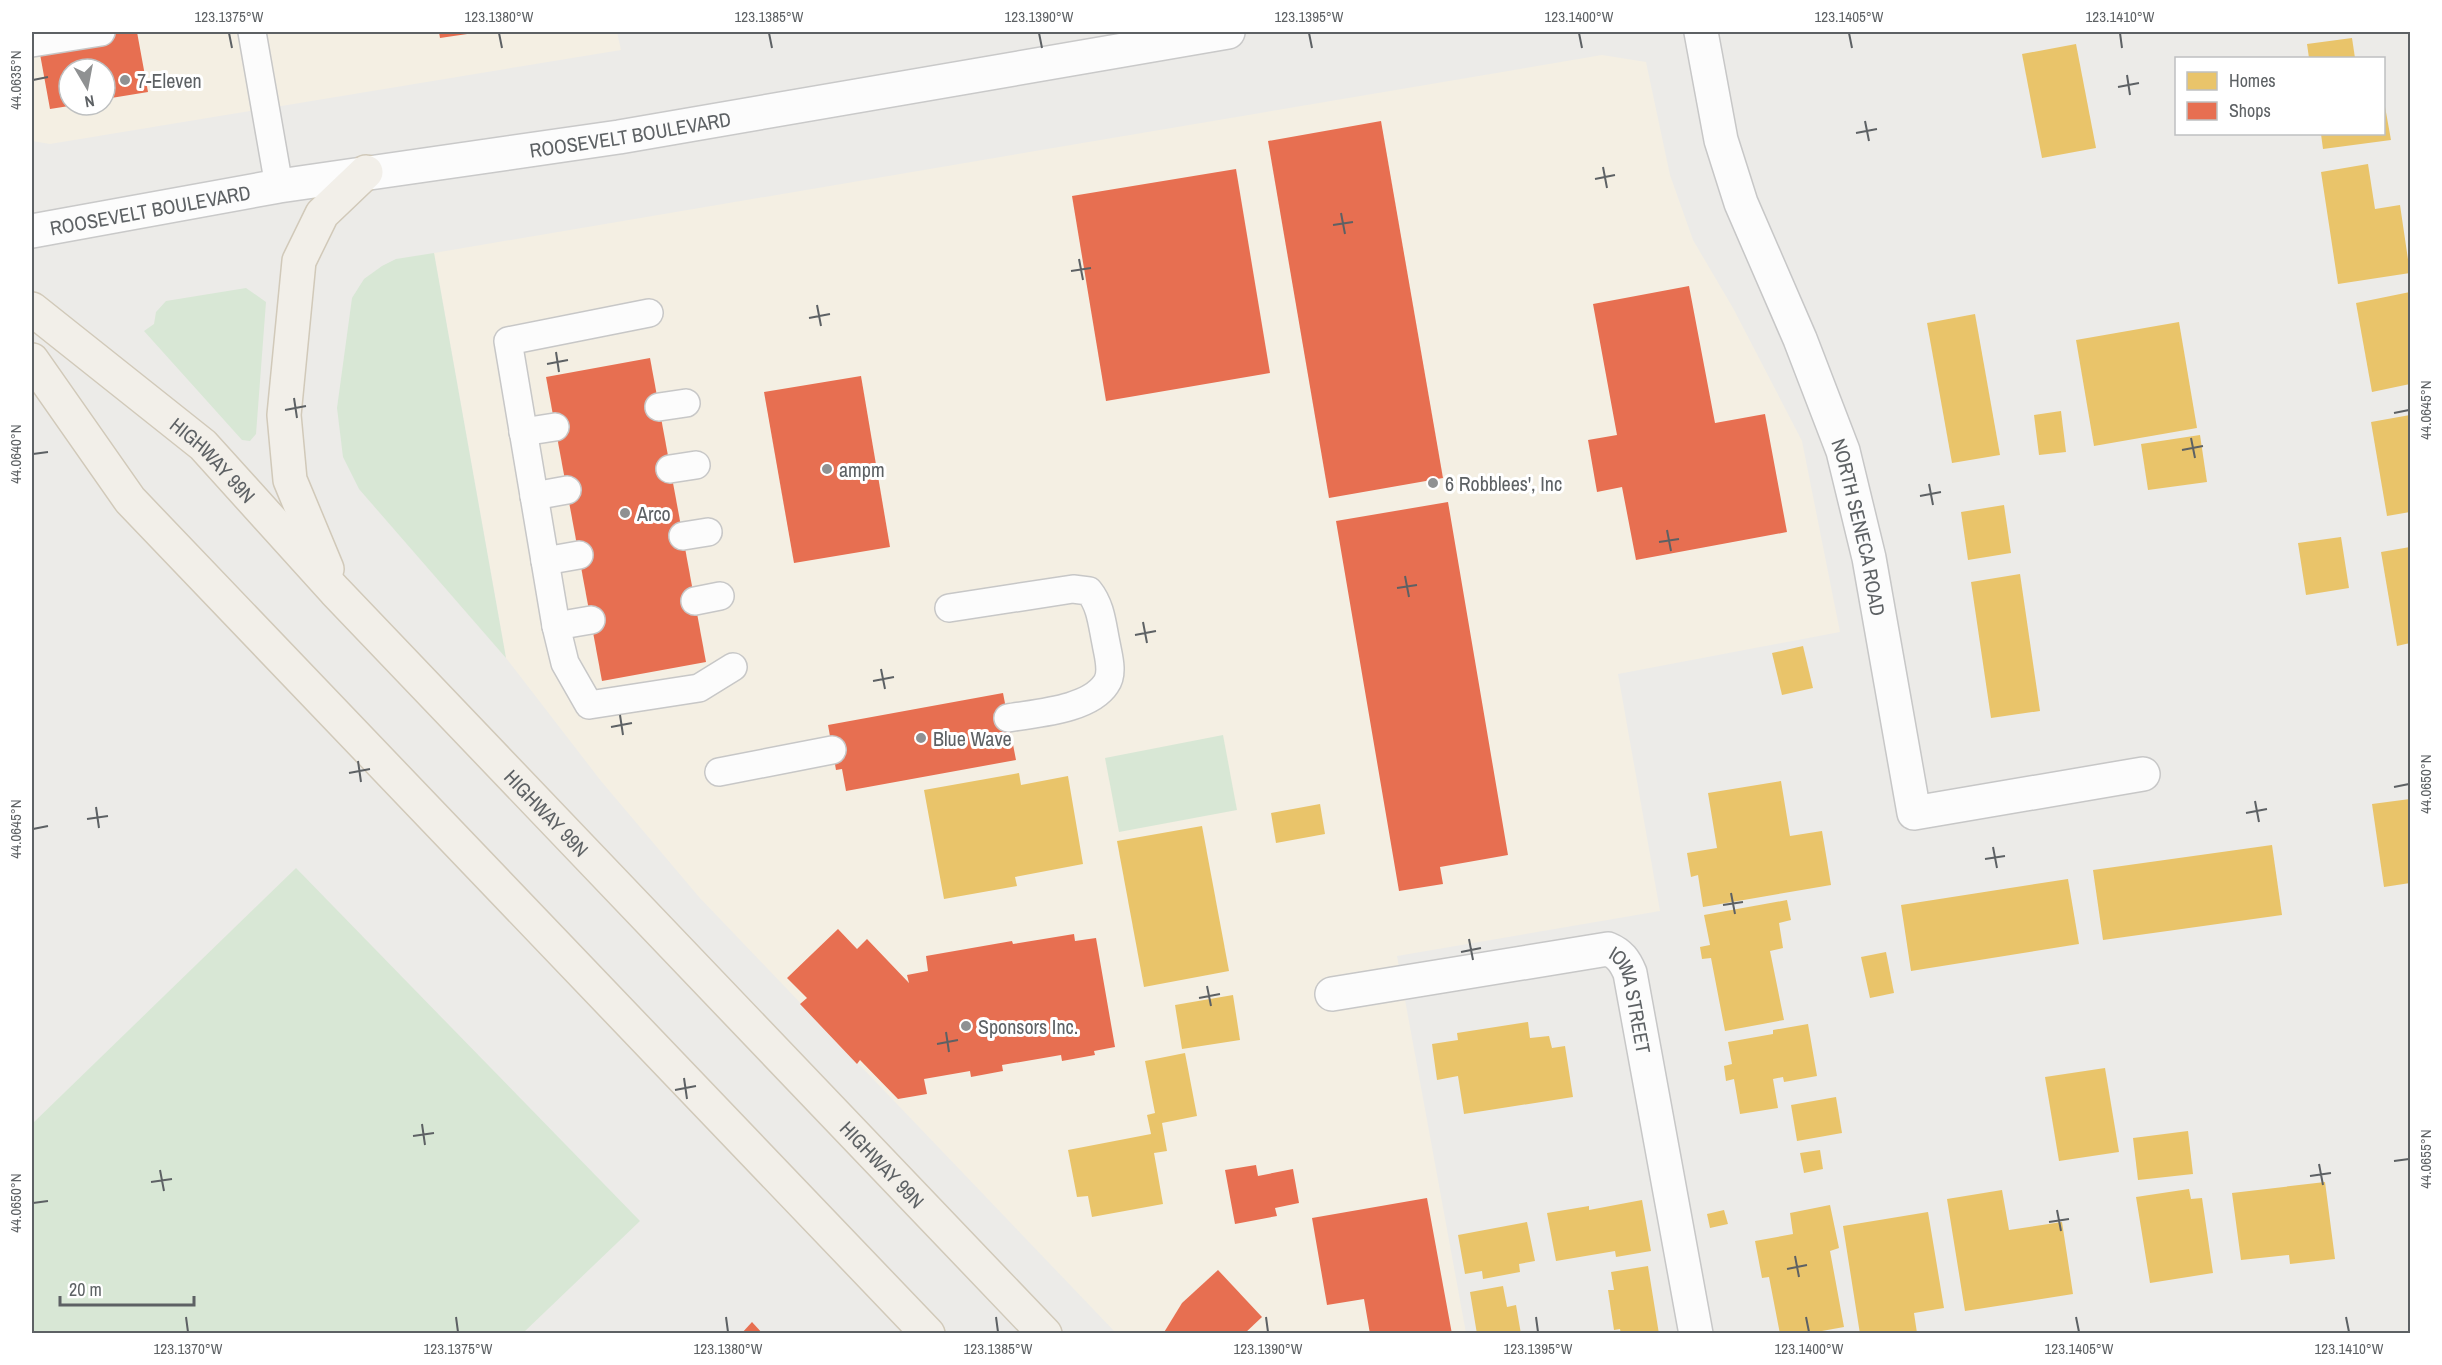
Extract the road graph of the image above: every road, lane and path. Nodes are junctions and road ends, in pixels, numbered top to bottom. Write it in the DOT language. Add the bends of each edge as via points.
graph roads {
  1 [pos="101,32"];
  2 [pos="252,32"];
  3 [pos="1228,32"];
  4 [pos="1701,32"];
  5 [pos="1151,38"];
  6 [pos="32,43"];
  7 [pos="366,172"];
  8 [pos="279,186"];
  9 [pos="32,231"];
  10 [pos="32,309"];
  11 [pos="649,313"];
  12 [pos="32,360"];
  13 [pos="686,403"];
  14 [pos="659,407"];
  15 [pos="555,427"];
  16 [pos="523,432"];
  17 [pos="567,490"];
  18 [pos="534,496"];
  19 [pos="579,555"];
  20 [pos="545,561"];
  21 [pos="335,591"];
  22 [pos="949,608"];
  23 [pos="591,620"];
  24 [pos="556,626"];
  25 [pos="733,667"];
  26 [pos="1008,718"];
  27 [pos="832,750"];
  28 [pos="719,771"];
  29 [pos="2143,774"];
  30 [pos="1332,994"];
  31 [pos="928,1334"];
  32 [pos="1045,1334"];
  33 [pos="1696,1334"];
  1 -- 6 [label="lane"];
  2 -- 8 [label="lane"];
  3 -- 5 [label="street, ROOSEVELT BOULEVARD"];
  4 -- 29 [label="street, NORTH SENECA ROAD" via="1721,140 1741,203 1843,450 1869,558 1914,813"];
  5 -- 7 [label="street, ROOSEVELT BOULEVARD" via="619,137"];
  7 -- 8 [label="street, ROOSEVELT BOULEVARD"];
  7 -- 21 [label="main road" via="322,214 299,261 284,415 290,480"];
  8 -- 9 [label="street, ROOSEVELT BOULEVARD"];
  10 -- 21 [label="main road, HIGHWAY 99N" via="203,445"];
  11 -- 16 [label="lane" via="508,341"];
  12 -- 31 [label="main road" via="130,500"];
  13 -- 14 [label="lane"];
  15 -- 16 [label="lane"];
  16 -- 18 [label="lane"];
  17 -- 18 [label="lane"];
  18 -- 20 [label="lane"];
  19 -- 20 [label="lane"];
  20 -- 24 [label="lane"];
  21 -- 32 [label="main road, HIGHWAY 99N"];
  22 -- 26 [label="lane" via="1073,589 1089,591 1098,602 1110,667 1108,683 1093,697 1067,707"];
  23 -- 24 [label="lane"];
  24 -- 25 [label="lane" via="565,663 589,705 699,688"];
  27 -- 28 [label="lane"];
  30 -- 33 [label="street, IOWA STREET" via="1608,949 1625,961"];
}
